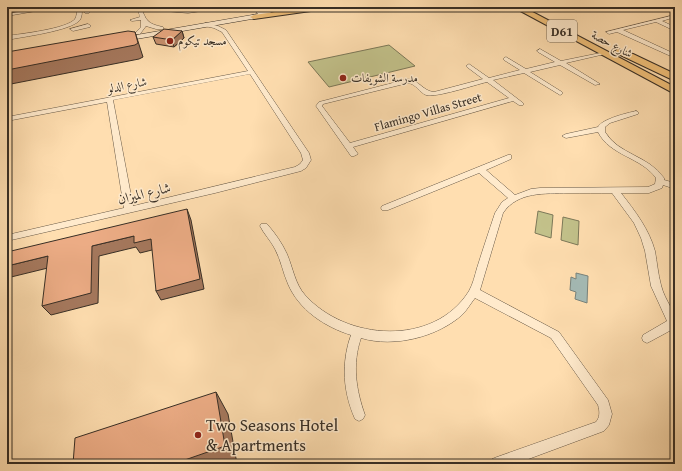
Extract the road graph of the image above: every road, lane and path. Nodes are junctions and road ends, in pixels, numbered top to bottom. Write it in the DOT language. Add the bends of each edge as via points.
graph roads {
  1 [pos="57,7"];
  2 [pos="92,7"];
  3 [pos="139,7"];
  4 [pos="168,7"];
  5 [pos="226,7"];
  6 [pos="278,7"];
  7 [pos="286,7"];
  8 [pos="310,7"];
  9 [pos="325,7"];
  10 [pos="518,7"];
  11 [pos="533,7"];
  12 [pos="42,8"];
  13 [pos="81,8"];
  14 [pos="7,15"];
  15 [pos="252,15"];
  16 [pos="675,16"];
  17 [pos="143,18"];
  18 [pos="132,20"];
  19 [pos="656,20"];
  20 [pos="228,22"];
  21 [pos="206,25"];
  22 [pos="88,26"];
  23 [pos="73,27"];
  24 [pos="161,28"];
  25 [pos="675,29"];
  26 [pos="618,30"];
  27 [pos="224,31"];
  28 [pos="609,32"];
  29 [pos="138,33"];
  30 [pos="7,38"];
  31 [pos="593,48"];
  32 [pos="540,51"];
  33 [pos="618,52"];
  34 [pos="605,54"];
  35 [pos="586,56"];
  36 [pos="675,56"];
  37 [pos="506,59"];
  38 [pos="560,62"];
  39 [pos="469,66"];
  40 [pos="525,71"];
  41 [pos="252,72"];
  42 [pos="675,78"];
  43 [pos="487,80"];
  44 [pos="675,82"];
  45 [pos="597,84"];
  46 [pos="675,91"];
  47 [pos="560,93"];
  48 [pos="675,98"];
  49 [pos="110,99"];
  50 [pos="636,113"];
  51 [pos="7,119"];
  52 [pos="601,129"];
  53 [pos="566,136"];
  54 [pos="348,146"];
  55 [pos="354,154"];
  56 [pos="508,157"];
  57 [pos="480,170"];
  58 [pos="661,182"];
  59 [pos="675,186"];
  60 [pos="615,191"];
  61 [pos="514,198"];
  62 [pos="385,208"];
  63 [pos="129,210"];
  64 [pos="264,226"];
  65 [pos="7,238"];
  66 [pos="474,292"];
  67 [pos="358,332"];
  68 [pos="647,338"];
  69 [pos="359,415"];
  70 [pos="497,464"];
  1 -- 12 [label="street"];
  2 -- 13 [label="street"];
  3 -- 17 [label="street"];
  4 -- 5 [label="street" via="167,10 181,12"];
  6 -- 15 [label="main road"];
  7 -- 15 [label="main road"];
  8 -- 15 [label="main road"];
  9 -- 15 [label="main road"];
  10 -- 31 [label="main road, شارع حصة / D61"];
  11 -- 33 [label="main road, شارع حصة / D61"];
  12 -- 14 [label="street"];
  13 -- 23 [label="street"];
  15 -- 20 [label="main road"];
  15 -- 24 [label="main road"];
  16 -- 19 [label="street"];
  17 -- 18 [label="street"];
  17 -- 24 [label="street" via="148,26"];
  17 -- 29 [label="street" via="144,27"];
  19 -- 25 [label="street"];
  19 -- 26 [label="street"];
  20 -- 21 [label="main road"];
  20 -- 27 [label="street" via="224,26"];
  21 -- 27 [label="street"];
  21 -- 29 [label="main road" via="113,39"];
  22 -- 23 [label="street" via="81,29"];
  23 -- 30 [label="street" via="28,37"];
  24 -- 29 [label="main road"];
  26 -- 28 [label="street"];
  26 -- 36 [label="street"];
  27 -- 41 [label="street, شارع الميزان"];
  31 -- 34 [label="main road, شارع حصة / D61"];
  31 -- 35 [label="street, Flamingo Villas Street"];
  32 -- 38 [label="street"];
  33 -- 42 [label="main road"];
  33 -- 44 [label="main road, شارع حصة / D61"];
  34 -- 35 [label="street, Flamingo Villas Street"];
  34 -- 46 [label="main road, شارع حصة / D61"];
  34 -- 48 [label="main road" via="616,64"];
  35 -- 38 [label="street, Flamingo Villas Street"];
  37 -- 40 [label="street"];
  38 -- 40 [label="street, Flamingo Villas Street"];
  38 -- 45 [label="street"];
  39 -- 43 [label="street, Flamingo Villas Street"];
  40 -- 43 [label="street, Flamingo Villas Street"];
  40 -- 47 [label="street"];
  41 -- 49 [label="street, شارع الدلو"];
  41 -- 63 [label="street, شارع الميزان" via="307,156 306,163 298,169"];
  43 -- 54 [label="street, Flamingo Villas Street" via="518,101"];
  43 -- 54 [label="street, Flamingo Villas Street" via="432,94 408,81 321,103 318,106"];
  49 -- 51 [label="street, شارع الدلو"];
  49 -- 63 [label="street"];
  50 -- 52 [label="street" via="608,122"];
  52 -- 53 [label="street"];
  52 -- 58 [label="street" via="602,136 609,143 654,169"];
  54 -- 55 [label="street, Flamingo Villas Street"];
  56 -- 57 [label="street"];
  57 -- 61 [label="street"];
  57 -- 62 [label="street"];
  58 -- 59 [label="street"];
  58 -- 60 [label="street" via="659,186 649,190"];
  60 -- 61 [label="street" via="540,191"];
  60 -- 68 [label="street" via="638,222 646,238 656,286 672,321"];
  61 -- 66 [label="street" via="505,204 499,213"];
  63 -- 65 [label="street, شارع الميزان"];
  64 -- 67 [label="street" via="282,252 291,282 302,298 326,319"];
  66 -- 67 [label="street" via="457,314 429,330 394,336"];
  66 -- 70 [label="street" via="555,335 606,408 605,422 600,427"];
  67 -- 69 [label="street" via="351,353 349,377"];
}
